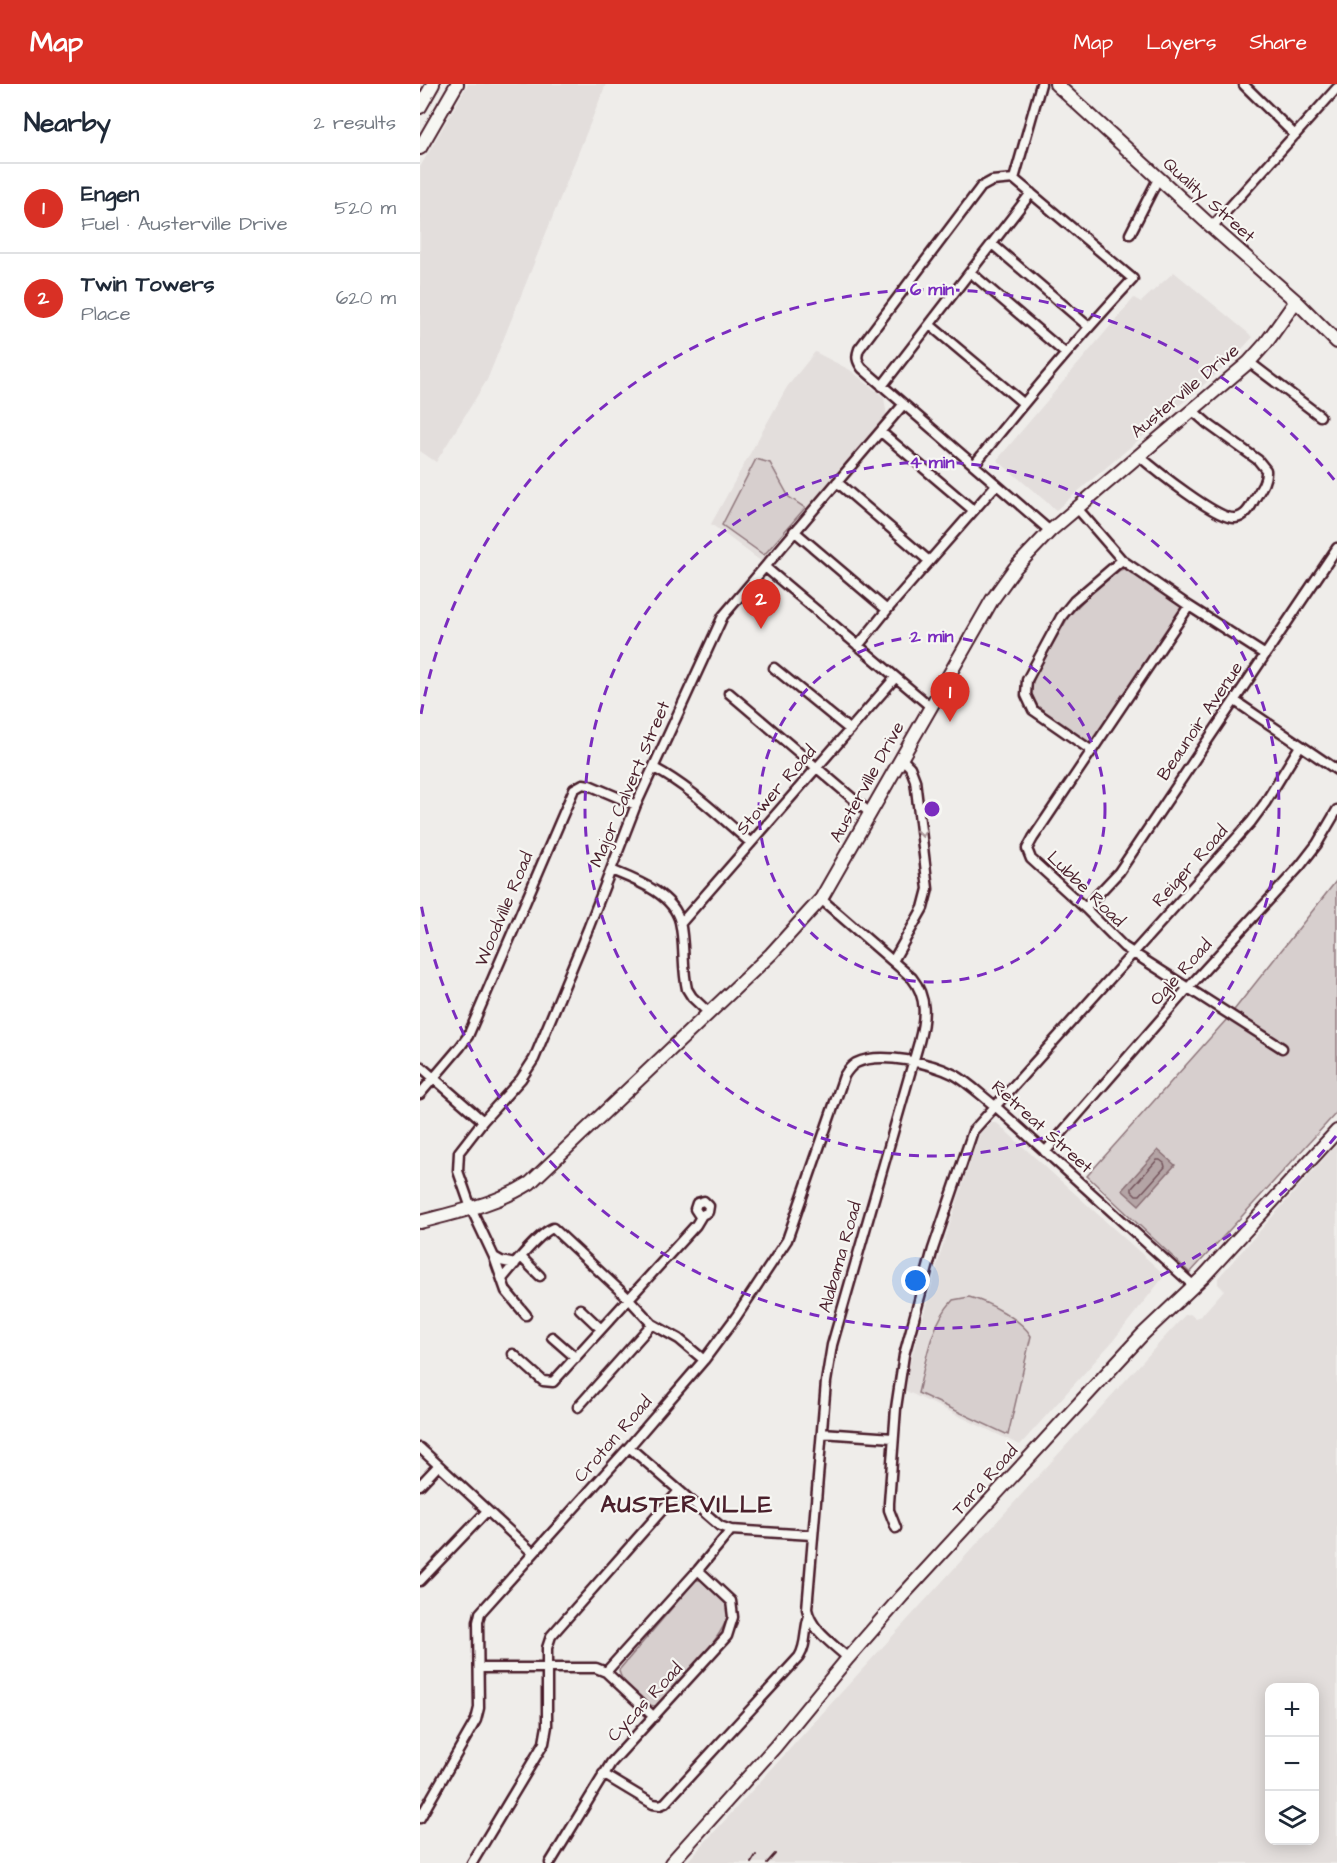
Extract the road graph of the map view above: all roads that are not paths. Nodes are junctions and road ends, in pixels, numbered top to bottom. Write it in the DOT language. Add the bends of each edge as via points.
graph roads {
  1 [pos="432,84"];
  2 [pos="457,84"];
  3 [pos="1041,84"];
  4 [pos="1056,84"];
  5 [pos="1244,85"];
  6 [pos="1337,88"];
  7 [pos="420,107"];
  8 [pos="1294,135"];
  9 [pos="420,148"];
  10 [pos="1014,178"];
  11 [pos="1158,179"];
  12 [pos="1030,193"];
  13 [pos="1212,227"];
  14 [pos="1130,234"];
  15 [pos="992,244"];
  16 [pos="970,272"];
  17 [pos="1296,301"];
  18 [pos="930,325"];
  19 [pos="1089,327"];
  20 [pos="1337,342"];
  21 [pos="1066,354"];
  22 [pos="1248,362"];
  23 [pos="882,386"];
  24 [pos="1023,403"];
  25 [pos="903,405"];
  26 [pos="1192,410"];
  27 [pos="1320,417"];
  28 [pos="880,432"];
  29 [pos="1138,455"];
  30 [pos="974,465"];
  31 [pos="837,482"];
  32 [pos="996,484"];
  33 [pos="1077,508"];
  34 [pos="973,510"];
  35 [pos="794,531"];
  36 [pos="1050,531"];
  37 [pos="1337,548"];
  38 [pos="1122,560"];
  39 [pos="929,561"];
  40 [pos="765,567"];
  41 [pos="1190,606"];
  42 [pos="887,610"];
  43 [pos="858,646"];
  44 [pos="1264,654"];
  45 [pos="774,668"];
  46 [pos="895,678"];
  47 [pos="729,693"];
  48 [pos="1235,701"];
  49 [pos="931,707"];
  50 [pos="850,730"];
  51 [pos="1300,746"];
  52 [pos="1092,751"];
  53 [pos="901,758"];
  54 [pos="654,768"];
  55 [pos="817,768"];
  56 [pos="1337,770"];
  57 [pos="636,805"];
  58 [pos="1337,810"];
  59 [pos="871,814"];
  60 [pos="751,843"];
  61 [pos="610,870"];
  62 [pos="821,899"];
  63 [pos="1085,908"];
  64 [pos="681,923"];
  65 [pos="1133,952"];
  66 [pos="893,961"];
  67 [pos="1188,988"];
  68 [pos="710,1013"];
  69 [pos="1282,1048"];
  70 [pos="914,1060"];
  71 [pos="420,1066"];
  72 [pos="843,1076"];
  73 [pos="434,1078"];
  74 [pos="420,1094"];
  75 [pos="995,1106"];
  76 [pos="483,1122"];
  77 [pos="1337,1131"];
  78 [pos="1045,1152"];
  79 [pos="471,1208"];
  80 [pos="702,1215"];
  81 [pos="420,1222"];
  82 [pos="494,1257"];
  83 [pos="521,1257"];
  84 [pos="515,1264"];
  85 [pos="540,1276"];
  86 [pos="502,1279"];
  87 [pos="1194,1286"];
  88 [pos="629,1299"];
  89 [pos="580,1309"];
  90 [pos="526,1315"];
  91 [pos="652,1323"];
  92 [pos="602,1329"];
  93 [pos="552,1337"];
  94 [pos="513,1354"];
  95 [pos="576,1358"];
  96 [pos="704,1360"];
  97 [pos="578,1407"];
  98 [pos="822,1432"];
  99 [pos="893,1438"];
  100 [pos="629,1447"];
  101 [pos="420,1448"];
  102 [pos="438,1466"];
  103 [pos="420,1485"];
  104 [pos="679,1491"];
  105 [pos="487,1511"];
  106 [pos="896,1528"];
  107 [pos="731,1530"];
  108 [pos="812,1536"];
  109 [pos="533,1553"];
  110 [pos="698,1570"];
  111 [pos="420,1581"];
  112 [pos="809,1616"];
  113 [pos="848,1658"];
  114 [pos="478,1668"];
  115 [pos="547,1668"];
  116 [pos="606,1672"];
  117 [pos="654,1717"];
  118 [pos="603,1774"];
  119 [pos="420,1818"];
  120 [pos="472,1863"];
  121 [pos="550,1863"];
  122 [pos="671,1863"];
  1 -- 7 [label="street"];
  2 -- 9 [label="street"];
  3 -- 10 [label="street"];
  4 -- 11 [label="street, Quality Street"];
  5 -- 8 [label="street"];
  6 -- 8 [label="street"];
  8 -- 13 [label="street"];
  10 -- 12 [label="street"];
  10 -- 23 [label="street" via="992,181 981,188 859,349 857,362"];
  11 -- 13 [label="street, Quality Street"];
  11 -- 14 [label="street"];
  12 -- 15 [label="street"];
  12 -- 19 [label="street" via="1133,279"];
  13 -- 17 [label="street, Quality Street"];
  15 -- 16 [label="street"];
  15 -- 19 [label="street"];
  16 -- 18 [label="street"];
  16 -- 21 [label="street"];
  17 -- 20 [label="street, Quality Street"];
  17 -- 22 [label="street, Austerville Drive"];
  18 -- 23 [label="street"];
  18 -- 24 [label="street"];
  19 -- 21 [label="street"];
  21 -- 24 [label="street"];
  22 -- 26 [label="street, Austerville Drive"];
  22 -- 27 [label="street"];
  23 -- 25 [label="street"];
  24 -- 30 [label="street"];
  25 -- 28 [label="street, Major Calvert Street"];
  25 -- 30 [label="street"];
  26 -- 29 [label="street, Austerville Drive"];
  26 -- 29 [label="street" via="1266,470 1264,482 1244,514 1234,518 1221,514"];
  28 -- 31 [label="street, Major Calvert Street"];
  28 -- 34 [label="street"];
  29 -- 33 [label="street, Austerville Drive"];
  30 -- 32 [label="street"];
  31 -- 35 [label="street, Major Calvert Street"];
  31 -- 39 [label="street"];
  32 -- 34 [label="street"];
  32 -- 36 [label="street"];
  33 -- 36 [label="street, Austerville Drive"];
  33 -- 38 [label="street"];
  34 -- 39 [label="street"];
  35 -- 40 [label="street, Major Calvert Street"];
  35 -- 42 [label="street"];
  36 -- 49 [label="street, Austerville Drive" via="992,600"];
  37 -- 44 [label="street, Beaunoir Avenue"];
  38 -- 41 [label="street"];
  38 -- 52 [label="street" via="1066,609 1029,673 1026,688 1033,710"];
  39 -- 42 [label="street"];
  40 -- 43 [label="street"];
  40 -- 54 [label="street, Major Calvert Street" via="717,625"];
  41 -- 44 [label="street"];
  41 -- 52 [label="street, Lubbe Road"];
  42 -- 43 [label="street"];
  43 -- 46 [label="street"];
  44 -- 48 [label="street, Beaunoir Avenue"];
  45 -- 50 [label="street"];
  46 -- 49 [label="street"];
  46 -- 50 [label="street, Stower Road"];
  47 -- 55 [label="street"];
  48 -- 51 [label="street"];
  48 -- 63 [label="street, Beaunoir Avenue" via="1119,872"];
  49 -- 53 [label="street, Austerville Drive"];
  50 -- 55 [label="street, Stower Road"];
  51 -- 56 [label="street"];
  51 -- 65 [label="street, Reiger Road" via="1251,822"];
  52 -- 63 [label="street, Lubbe Road" via="1027,849 1032,860"];
  53 -- 59 [label="street, Austerville Drive"];
  53 -- 66 [label="street, one-way" via="915,780 928,889 923,908"];
  54 -- 57 [label="street, Major Calvert Street"];
  54 -- 60 [label="street" via="691,792"];
  55 -- 59 [label="street"];
  55 -- 60 [label="street, Stower Road"];
  57 -- 61 [label="street, Major Calvert Street"];
  57 -- 73 [label="street, Woodville Road" via="589,785 574,789 471,1029"];
  58 -- 67 [label="street, Ogle Road" via="1300,866"];
  59 -- 62 [label="street, Austerville Drive"];
  60 -- 64 [label="street, Stower Road"];
  61 -- 64 [label="street" via="653,889"];
  61 -- 76 [label="street, Major Calvert Street" via="534,1059"];
  62 -- 66 [label="street, Alabama Road"];
  62 -- 68 [label="street, Austerville Drive"];
  63 -- 65 [label="street, Lubbe Road"];
  64 -- 68 [label="street" via="687,989"];
  65 -- 67 [label="street, Lubbe Road"];
  65 -- 75 [label="street, Reiger Road"];
  66 -- 70 [label="street, Alabama Road" via="912,978 924,1000 923,1025"];
  67 -- 69 [label="street, Lubbe Road"];
  67 -- 78 [label="street, Ogle Road"];
  68 -- 79 [label="street, Austerville Drive" via="541,1173 507,1196"];
  70 -- 72 [label="street, Retreat Street" via="865,1060"];
  70 -- 75 [label="street, Retreat Street" via="962,1079"];
  70 -- 98 [label="street, Alabama Road" via="832,1346"];
  71 -- 73 [label="street"];
  72 -- 96 [label="street, Croton Road" via="787,1240"];
  73 -- 74 [label="street, Woodville Road"];
  73 -- 76 [label="street"];
  75 -- 78 [label="street, Retreat Street"];
  75 -- 99 [label="street, Reiger Road" via="969,1141 933,1249 904,1355"];
  76 -- 79 [label="street, Major Calvert Street" via="459,1152 458,1171"];
  77 -- 87 [label="street, Tara Road"];
  78 -- 87 [label="street, Retreat Street"];
  79 -- 81 [label="street, Austerville Drive"];
  79 -- 82 [label="street, Major Calvert Street"];
  80 -- 88 [label="street"];
  82 -- 84 [label="street"];
  82 -- 86 [label="street, Major Calvert Street"];
  83 -- 84 [label="street"];
  83 -- 85 [label="street"];
  83 -- 88 [label="street" via="553,1228"];
  84 -- 86 [label="street"];
  86 -- 90 [label="street, Major Calvert Street" via="506,1291"];
  87 -- 113 [label="street, Tara Road" via="1143,1334"];
  88 -- 91 [label="street"];
  88 -- 92 [label="street"];
  89 -- 92 [label="street"];
  91 -- 96 [label="street"];
  91 -- 97 [label="street"];
  92 -- 95 [label="street"];
  93 -- 95 [label="street"];
  94 -- 95 [label="street" via="550,1383"];
  96 -- 100 [label="street, Croton Road"];
  98 -- 99 [label="street"];
  98 -- 108 [label="street, Alabama Road"];
  99 -- 106 [label="street, Reiger Road" via="888,1507"];
  100 -- 104 [label="street"];
  100 -- 109 [label="street, Croton Road"];
  101 -- 102 [label="street"];
  102 -- 103 [label="street"];
  102 -- 105 [label="street"];
  104 -- 107 [label="street" via="712,1521"];
  104 -- 115 [label="street" via="551,1636"];
  105 -- 109 [label="street"];
  105 -- 111 [label="street"];
  107 -- 108 [label="street"];
  107 -- 110 [label="street"];
  108 -- 112 [label="street, Alabama Road"];
  109 -- 114 [label="street, Croton Road" via="480,1613"];
  110 -- 116 [label="street"];
  110 -- 117 [label="street, Cycas Road" via="731,1601 731,1626 723,1642"];
  112 -- 113 [label="street"];
  112 -- 118 [label="street, Alabama Road" via="799,1657 665,1803 653,1804"];
  113 -- 122 [label="street, Tara Road"];
  114 -- 115 [label="street"];
  114 -- 119 [label="street, Croton Road" via="476,1720"];
  115 -- 116 [label="street" via="596,1668"];
  115 -- 120 [label="street" via="544,1743"];
  116 -- 117 [label="street"];
  117 -- 118 [label="street, Cycas Road"];
  118 -- 121 [label="street, Cycas Road"];
}
